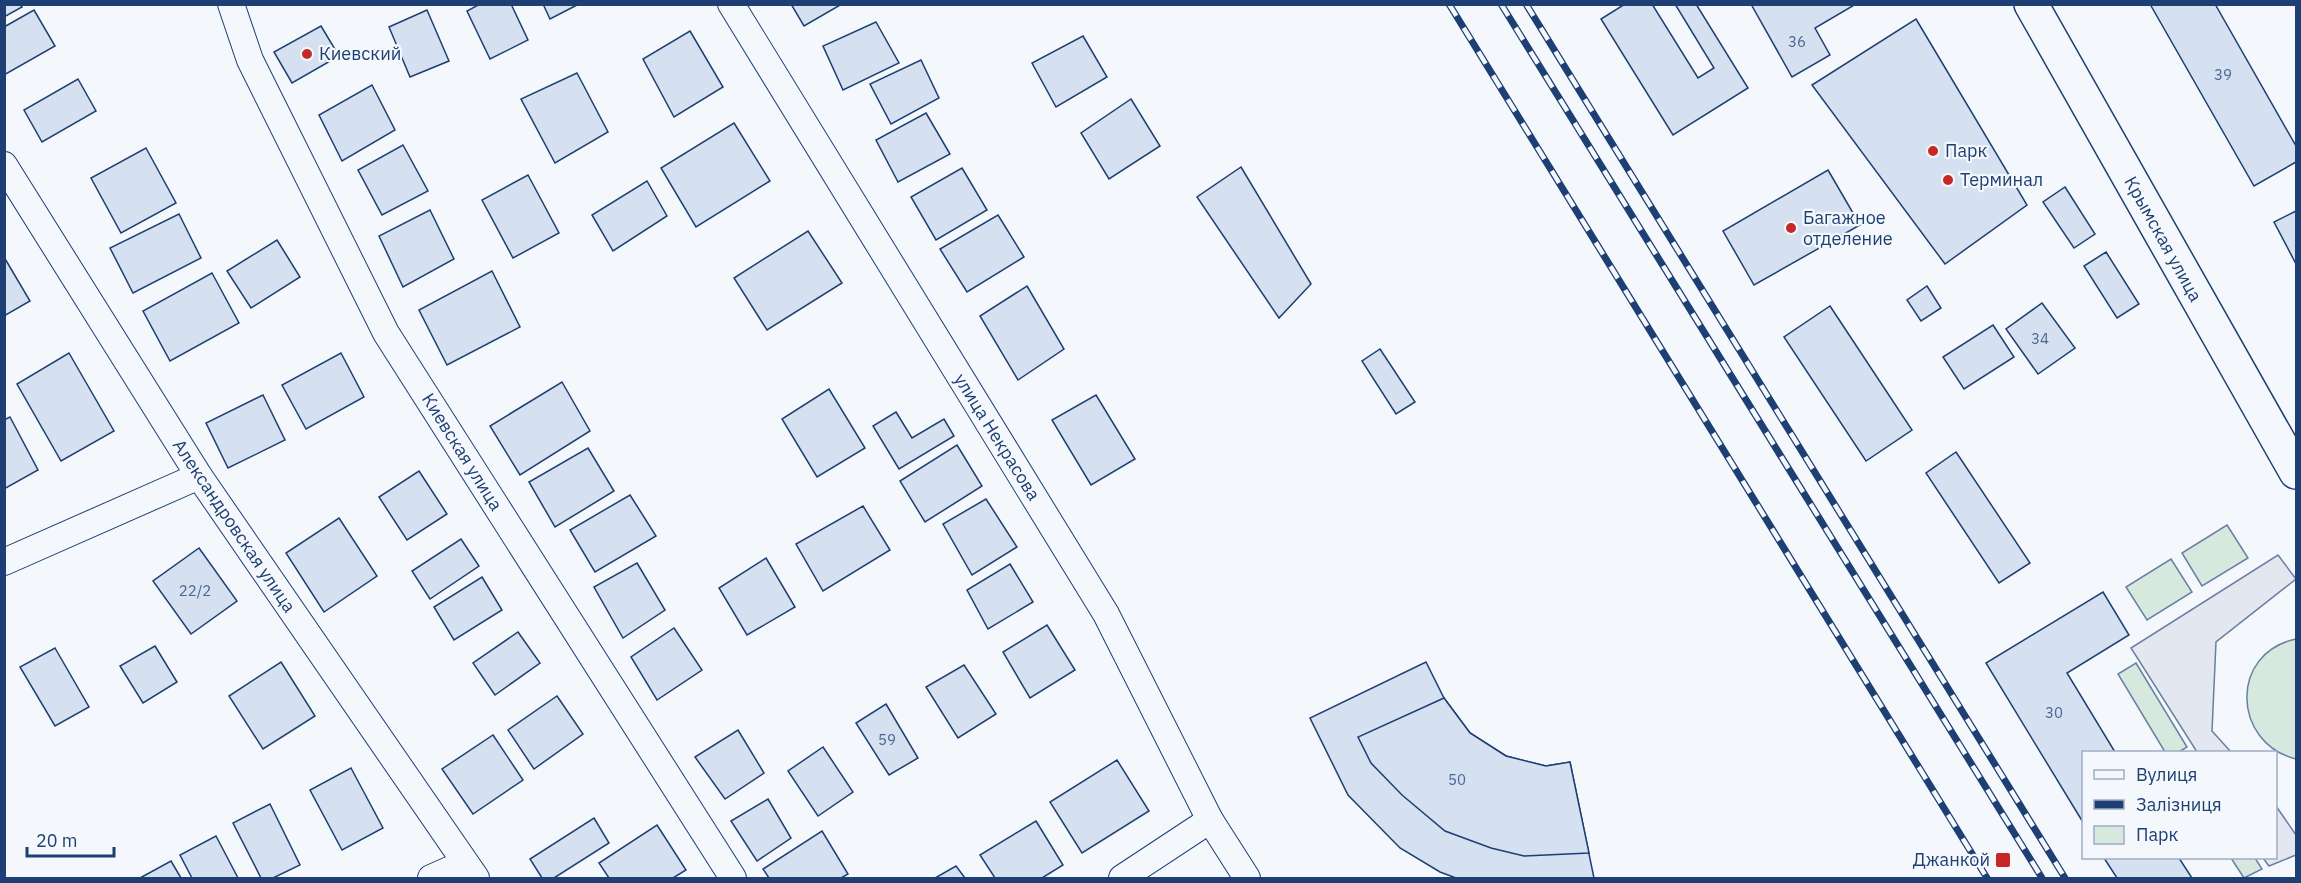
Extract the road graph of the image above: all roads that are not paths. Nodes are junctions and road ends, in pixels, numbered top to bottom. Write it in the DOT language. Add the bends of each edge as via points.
graph roads {
  1 [pos="231,4"];
  2 [pos="731,4"];
  3 [pos="2031,4"];
  4 [pos="4,165"];
  5 [pos="2296,472"];
  6 [pos="199,476"];
  7 [pos="4,562"];
  8 [pos="1210,820"];
  9 [pos="471,871"];
  10 [pos="431,879"];
  11 [pos="732,879"];
  12 [pos="1122,879"];
  13 [pos="1247,879"];
  1 -- 11 [label="street, Киевская улица" via="250,60 386,333"];
  2 -- 8 [label="street, улица Некрасова" via="1106,614"];
  3 -- 5 [label="main road, Крымская улица"];
  4 -- 6 [label="street, Александровская улица"];
  6 -- 7 [label="street"];
  6 -- 9 [label="street, Александровская улица"];
  8 -- 12 [label="street"];
  8 -- 13 [label="street, улица Некрасова"];
  9 -- 10 [label="street"];
}
